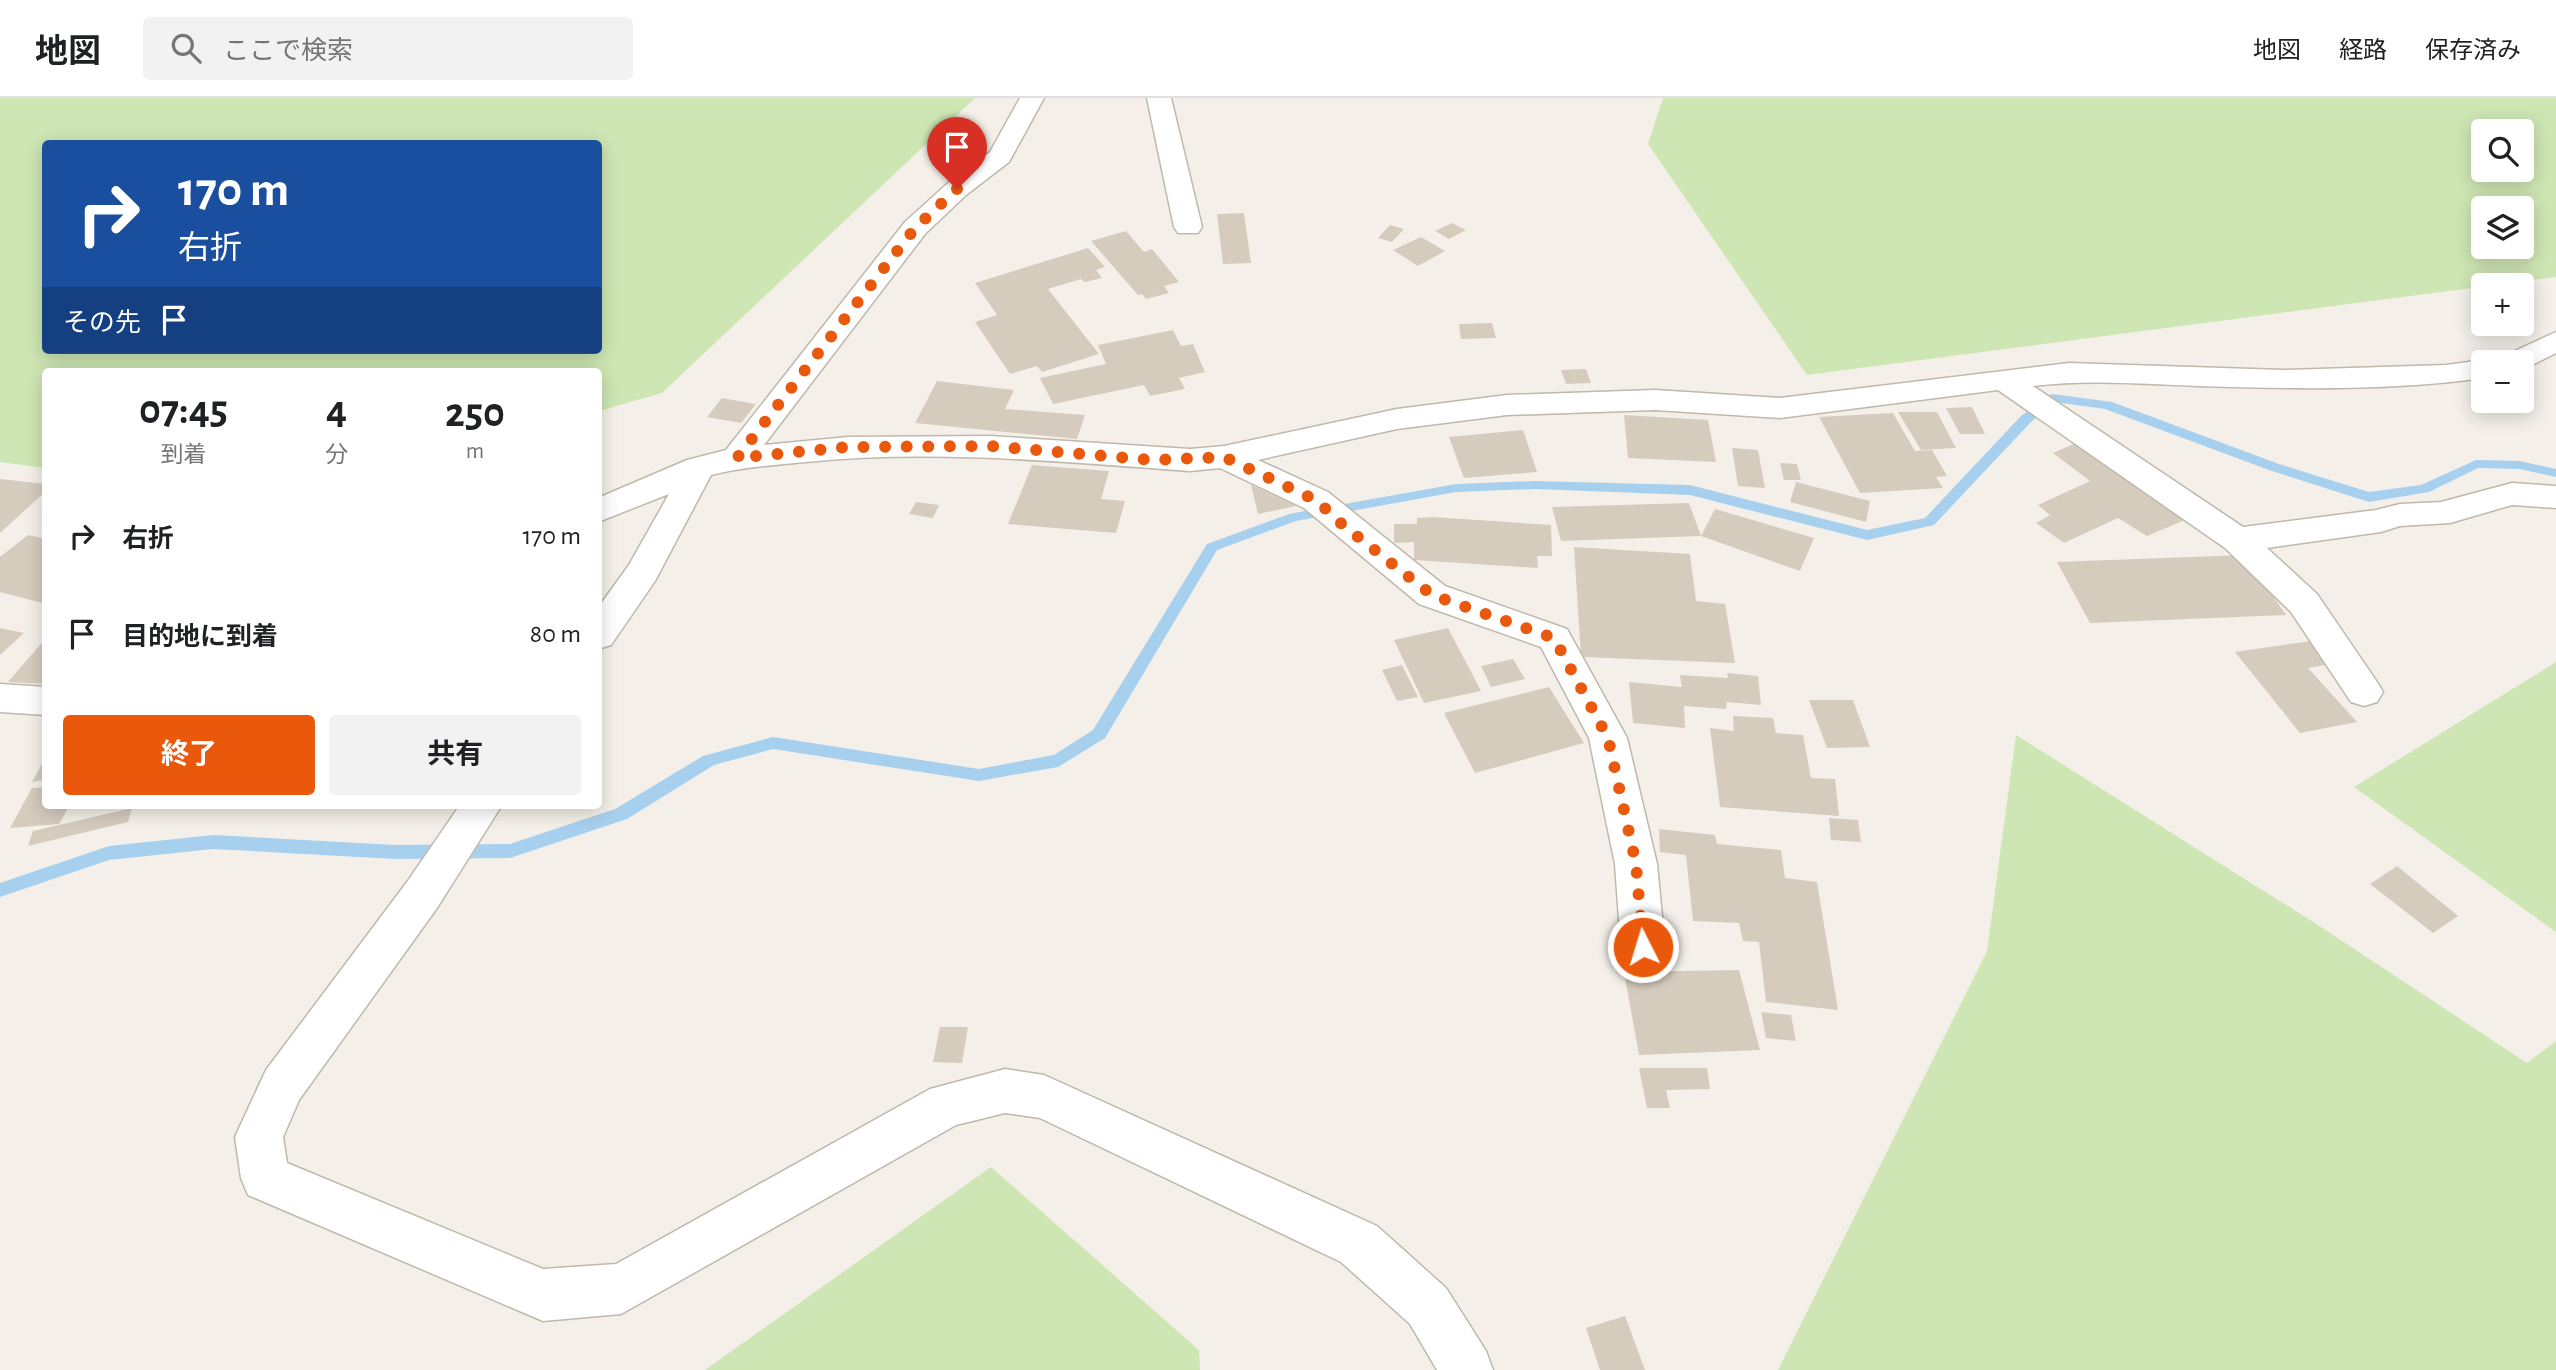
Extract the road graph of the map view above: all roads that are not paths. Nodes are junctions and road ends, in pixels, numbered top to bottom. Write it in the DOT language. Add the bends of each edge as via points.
graph roads {
  1 [pos="1032,98"];
  2 [pos="1159,98"];
  3 [pos="1188,227"];
  4 [pos="2556,341"];
  5 [pos="2534,353"];
  6 [pos="2471,371"];
  7 [pos="2013,385"];
  8 [pos="1224,457"];
  9 [pos="737,458"];
  10 [pos="699,468"];
  11 [pos="2556,497"];
  12 [pos="602,509"];
  13 [pos="2237,540"];
  14 [pos="602,630"];
  15 [pos="2364,691"];
  16 [pos="0,698"];
  17 [pos="42,701"];
  18 [pos="473,817"];
  19 [pos="1643,947"];
  20 [pos="1467,1370"];
  1 -- 9 [label="street" via="1000,157 915,228"];
  2 -- 3 [label="street"];
  4 -- 5 [label="street"];
  6 -- 7 [label="street" via="2283,379 2069,372"];
  7 -- 8 [label="street" via="1780,408 1655,400 1507,405 1396,419"];
  7 -- 13 [label="street"];
  8 -- 9 [label="street" via="1151,460 990,446 848,447"];
  8 -- 19 [label="street" via="1316,500 1432,595 1554,638 1608,738 1636,864"];
  9 -- 10 [label="street"];
  10 -- 12 [label="street"];
  10 -- 14 [label="street" via="643,572"];
  11 -- 13 [label="street" via="2508,492 2449,513 2399,513 2381,521"];
  13 -- 15 [label="street" via="2304,603"];
  16 -- 17 [label="street"];
  18 -- 20 [label="street" via="422,895 282,1085 259,1137 265,1178 543,1295 621,1289 947,1105 1005,1091 1044,1097 1359,1244 1428,1306"];
}
